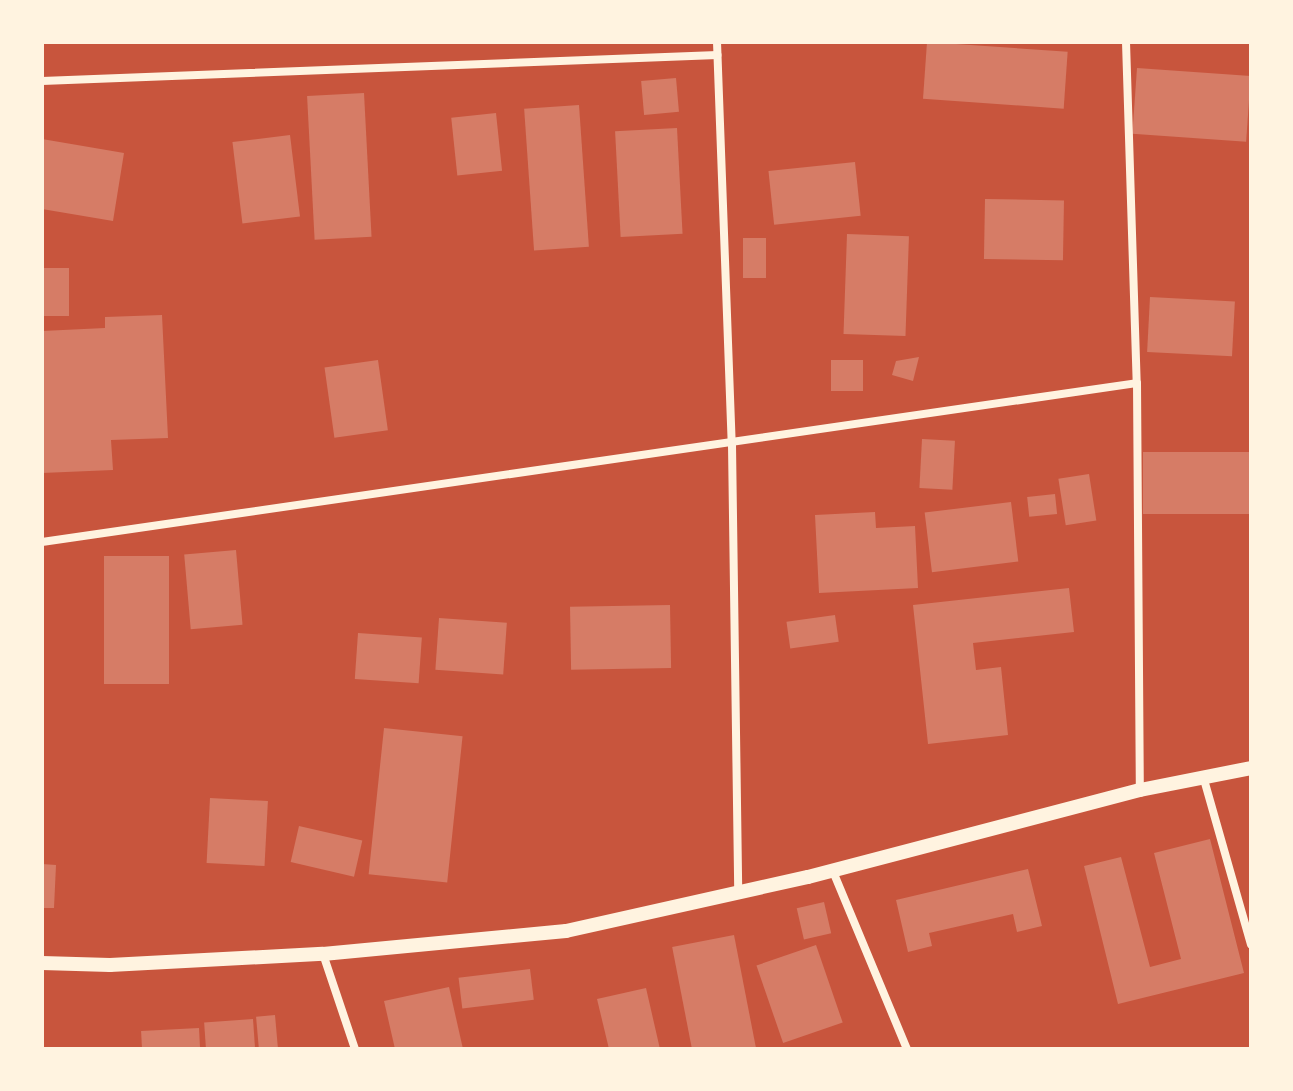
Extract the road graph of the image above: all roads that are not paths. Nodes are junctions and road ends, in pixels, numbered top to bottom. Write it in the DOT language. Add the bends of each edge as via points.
graph roads {
  1 [pos="717,42"];
  2 [pos="1126,42"];
  3 [pos="717,55"];
  4 [pos="42,81"];
  5 [pos="1137,383"];
  6 [pos="732,445"];
  7 [pos="42,542"];
  8 [pos="1251,768"];
  9 [pos="1203,775"];
  10 [pos="1140,790"];
  11 [pos="832,867"];
  12 [pos="738,894"];
  13 [pos="1251,944"];
  14 [pos="323,954"];
  15 [pos="42,963"];
  16 [pos="355,1049"];
  17 [pos="907,1049"];
  1 -- 3 [label="street"];
  2 -- 5 [label="street"];
  3 -- 4 [label="street"];
  3 -- 6 [label="street"];
  5 -- 6 [label="street"];
  5 -- 10 [label="street"];
  6 -- 7 [label="street"];
  6 -- 12 [label="street"];
  8 -- 9 [label="street"];
  9 -- 10 [label="street"];
  9 -- 13 [label="street"];
  10 -- 11 [label="street"];
  11 -- 12 [label="street"];
  11 -- 17 [label="street"];
  12 -- 14 [label="street" via="566,931"];
  14 -- 15 [label="street" via="110,965"];
  14 -- 16 [label="street"];
}
